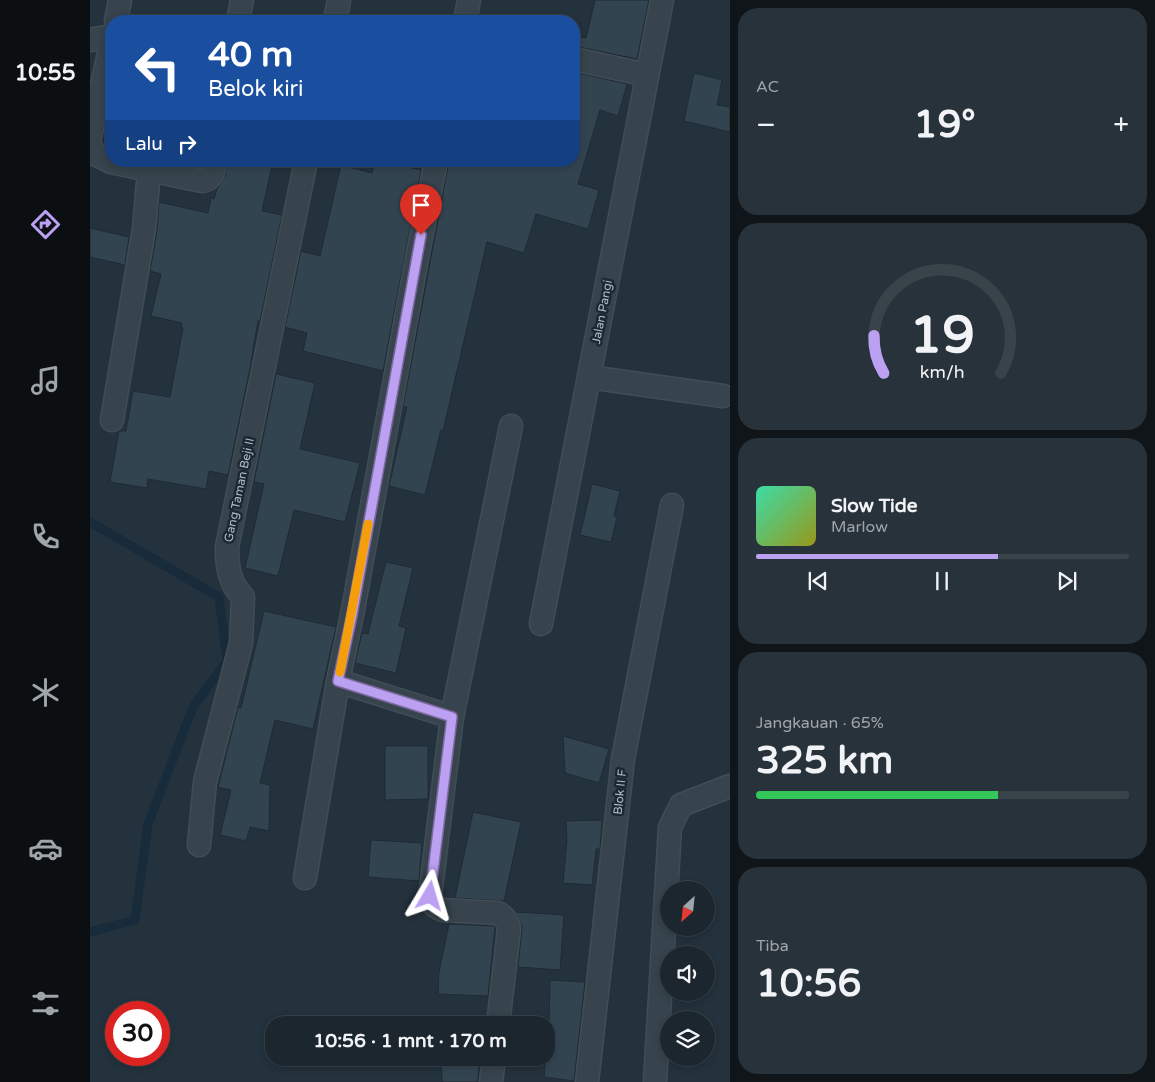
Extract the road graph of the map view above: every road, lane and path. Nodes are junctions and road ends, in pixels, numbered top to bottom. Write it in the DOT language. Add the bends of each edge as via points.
graph roads {
  1 [pos="120,0"];
  2 [pos="242,0"];
  3 [pos="340,0"];
  4 [pos="469,0"];
  5 [pos="662,0"];
  6 [pos="117,15"];
  7 [pos="239,15"];
  8 [pos="336,15"];
  9 [pos="466,15"];
  10 [pos="105,37"];
  11 [pos="90,40"];
  12 [pos="580,60"];
  13 [pos="105,72"];
  14 [pos="647,75"];
  15 [pos="90,138"];
  16 [pos="90,146"];
  17 [pos="105,160"];
  18 [pos="135,167"];
  19 [pos="214,167"];
  20 [pos="305,167"];
  21 [pos="435,167"];
  22 [pos="148,170"];
  23 [pos="589,377"];
  24 [pos="723,396"];
  25 [pos="112,420"];
  26 [pos="511,426"];
  27 [pos="672,505"];
  28 [pos="541,624"];
  29 [pos="338,681"];
  30 [pos="452,717"];
  31 [pos="730,786"];
  32 [pos="199,845"];
  33 [pos="305,878"];
  34 [pos="499,1016"];
  35 [pos="493,1066"];
  36 [pos="491,1082"];
  37 [pos="588,1082"];
  38 [pos="655,1082"];
  1 -- 6 [label="street"];
  2 -- 7 [label="street"];
  3 -- 8 [label="street"];
  4 -- 9 [label="street"];
  5 -- 14 [label="street, Jalan Pangi"];
  10 -- 11 [label="street"];
  12 -- 14 [label="street"];
  13 -- 15 [label="street"];
  14 -- 23 [label="street, Jalan Pangi"];
  16 -- 17 [label="street"];
  18 -- 22 [label="street"];
  19 -- 22 [label="street" via="213,173 202,181"];
  20 -- 32 [label="street, Gang Taman Beji II" via="227,547 230,578 243,596 241,643 205,782"];
  21 -- 29 [label="street"];
  22 -- 25 [label="street" via="144,229"];
  23 -- 24 [label="street"];
  23 -- 28 [label="street, Jalan Pangi"];
  26 -- 30 [label="street"];
  27 -- 37 [label="street, Blok II F" via="623,759"];
  29 -- 30 [label="street"];
  29 -- 33 [label="street"];
  30 -- 34 [label="street" via="430,896 435,906 442,910 498,913 509,923"];
  31 -- 38 [label="street" via="680,805 670,827"];
  35 -- 36 [label="street"];
}
